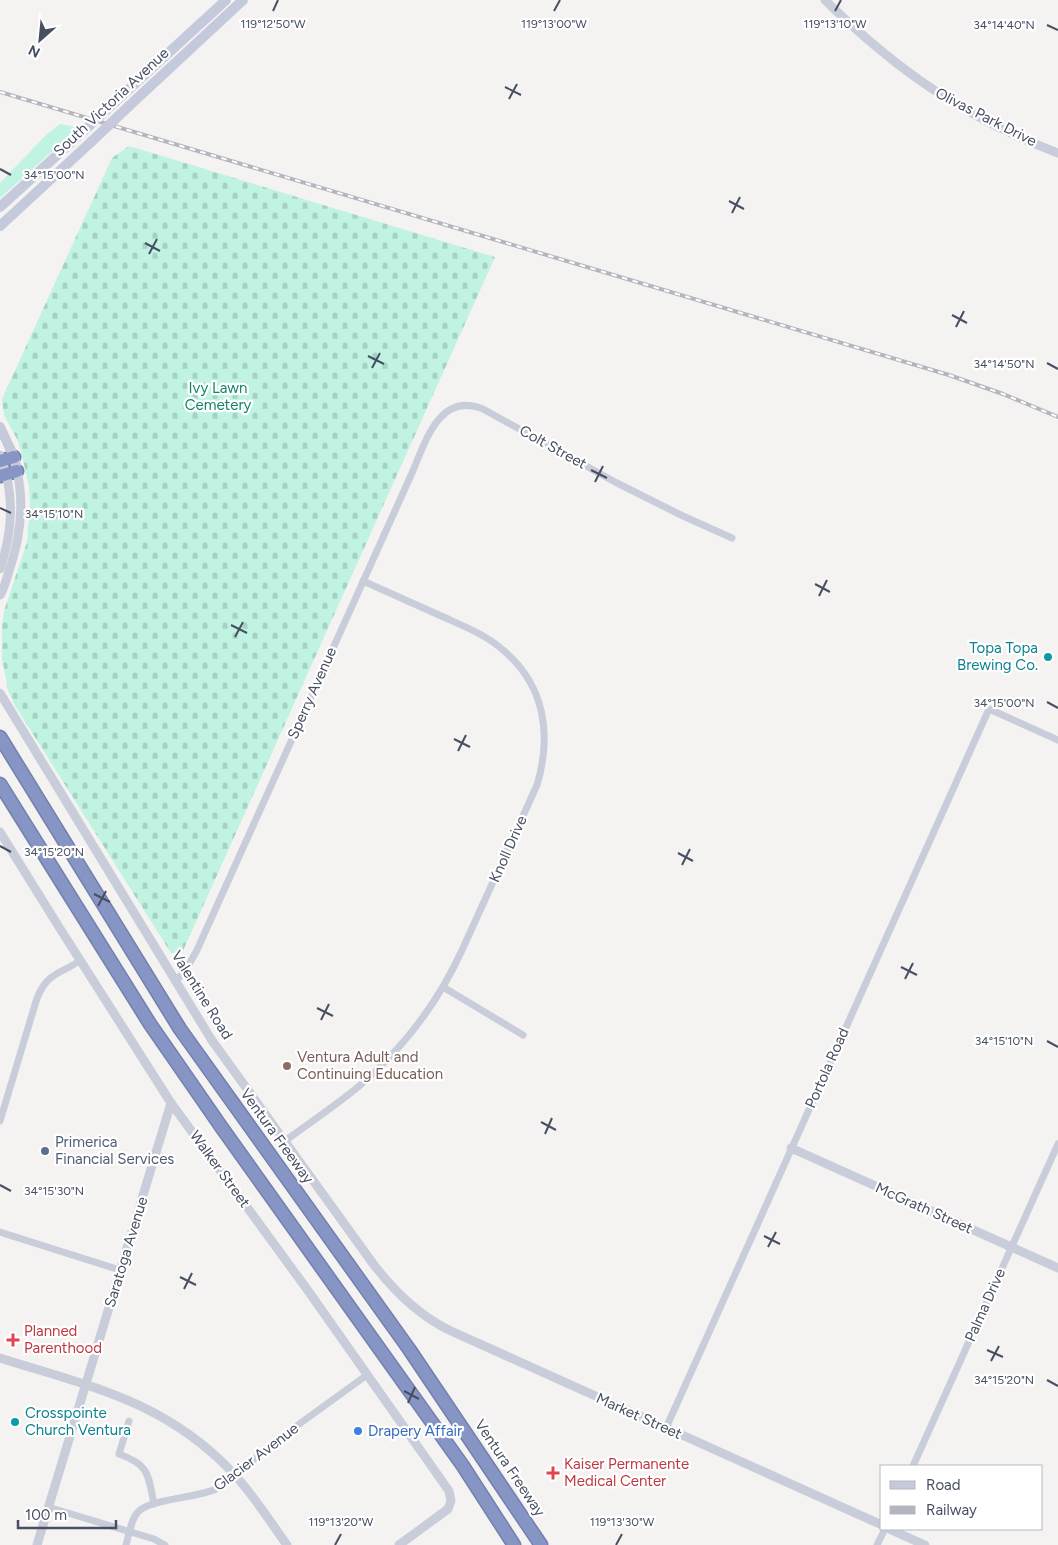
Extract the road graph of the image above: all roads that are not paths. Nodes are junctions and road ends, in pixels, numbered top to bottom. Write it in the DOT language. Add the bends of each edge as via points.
graph roads {
  1 [pos="226,0"];
  2 [pos="243,0"];
  3 [pos="825,0"];
  4 [pos="1058,152"];
  5 [pos="0,207"];
  6 [pos="0,226"];
  7 [pos="452,409"];
  8 [pos="0,427"];
  9 [pos="4,458"];
  10 [pos="8,474"];
  11 [pos="732,538"];
  12 [pos="0,570"];
  13 [pos="363,581"];
  14 [pos="0,595"];
  15 [pos="0,694"];
  16 [pos="0,737"];
  17 [pos="1058,740"];
  18 [pos="0,784"];
  19 [pos="0,832"];
  20 [pos="80,960"];
  21 [pos="176,981"];
  22 [pos="443,987"];
  23 [pos="523,1035"];
  24 [pos="171,1103"];
  25 [pos="0,1121"];
  26 [pos="284,1141"];
  27 [pos="1058,1144"];
  28 [pos="791,1148"];
  29 [pos="0,1232"];
  30 [pos="1012,1247"];
  31 [pos="1058,1268"];
  32 [pos="120,1270"];
  33 [pos="402,1297"];
  34 [pos="0,1358"];
  35 [pos="367,1375"];
  36 [pos="86,1384"];
  37 [pos="129,1421"];
  38 [pos="666,1428"];
  39 [pos="913,1465"];
  40 [pos="234,1474"];
  41 [pos="154,1504"];
  42 [pos="48,1507"];
  43 [pos="880,1525"];
  44 [pos="884,1530"];
  45 [pos="891,1530"];
  46 [pos="130,1532"];
  47 [pos="37,1545"];
  48 [pos="126,1545"];
  49 [pos="165,1545"];
  50 [pos="287,1545"];
  51 [pos="399,1545"];
  52 [pos="514,1545"];
  53 [pos="541,1545"];
  54 [pos="877,1545"];
  55 [pos="925,1545"];
  1 -- 5 [label="main road, South Victoria Avenue, bridge"];
  2 -- 6 [label="main road, South Victoria Avenue, bridge"];
  3 -- 4 [label="street, Olivas Park Drive" via="874,46 934,91 992,124"];
  7 -- 11 [label="street, Colt Street" via="464,406 483,409 624,486"];
  7 -- 13 [label="street, Sperry Avenue" via="433,426"];
  8 -- 9 [label="main road"];
  9 -- 10 [label="main road"];
  10 -- 12 [label="street" via="10,529"];
  10 -- 14 [label="street" via="22,497 20,531"];
  13 -- 21 [label="street, Sperry Avenue" via="194,956"];
  13 -- 22 [label="street, Knoll Drive" via="474,631 504,650 530,681 543,721 545,752 537,785"];
  15 -- 21 [label="street, Valentine Road"];
  16 -- 53 [label="highway, Ventura Freeway" via="180,1029 409,1349"];
  17 -- 28 [label="street, Portola Road" via="989,709"];
  18 -- 52 [label="highway" via="150,1024 463,1466"];
  19 -- 20 [label="street, Walker Street"];
  20 -- 24 [label="street, Walker Street"];
  20 -- 25 [label="street" via="52,977 39,994"];
  21 -- 26 [label="street, Valentine Road" via="211,1039"];
  22 -- 23 [label="street"];
  22 -- 26 [label="street, Knoll Drive" via="412,1031 379,1068"];
  24 -- 32 [label="street, Saratoga Avenue"];
  24 -- 35 [label="street, Walker Street"];
  26 -- 33 [label="street, Valentine Road" via="378,1270"];
  27 -- 30 [label="street, Palma Drive"];
  28 -- 30 [label="street, McGrath Street"];
  28 -- 38 [label="street, Portola Road"];
  29 -- 32 [label="street"];
  30 -- 31 [label="street, McGrath Street"];
  30 -- 39 [label="street, Palma Drive"];
  32 -- 36 [label="street, Saratoga Avenue"];
  33 -- 38 [label="street, Market Street" via="451,1331"];
  34 -- 36 [label="street"];
  35 -- 40 [label="street, Glacier Avenue"];
  35 -- 51 [label="street, Walker Street" via="449,1491 451,1499 445,1512"];
  36 -- 40 [label="street" via="122,1396 165,1418 192,1435"];
  36 -- 42 [label="street, Saratoga Avenue"];
  37 -- 41 [label="street" via="119,1454 141,1464 148,1476"];
  38 -- 43 [label="street, Market Street"];
  40 -- 41 [label="street, Glacier Avenue" via="209,1492"];
  40 -- 50 [label="street"];
  41 -- 46 [label="street, Glacier Avenue" via="137,1513"];
  42 -- 46 [label="street"];
  42 -- 47 [label="street, Saratoga Avenue"];
  44 -- 54 [label="street"];
  45 -- 55 [label="street"];
  46 -- 48 [label="street, Glacier Avenue"];
  46 -- 49 [label="street"];
}
